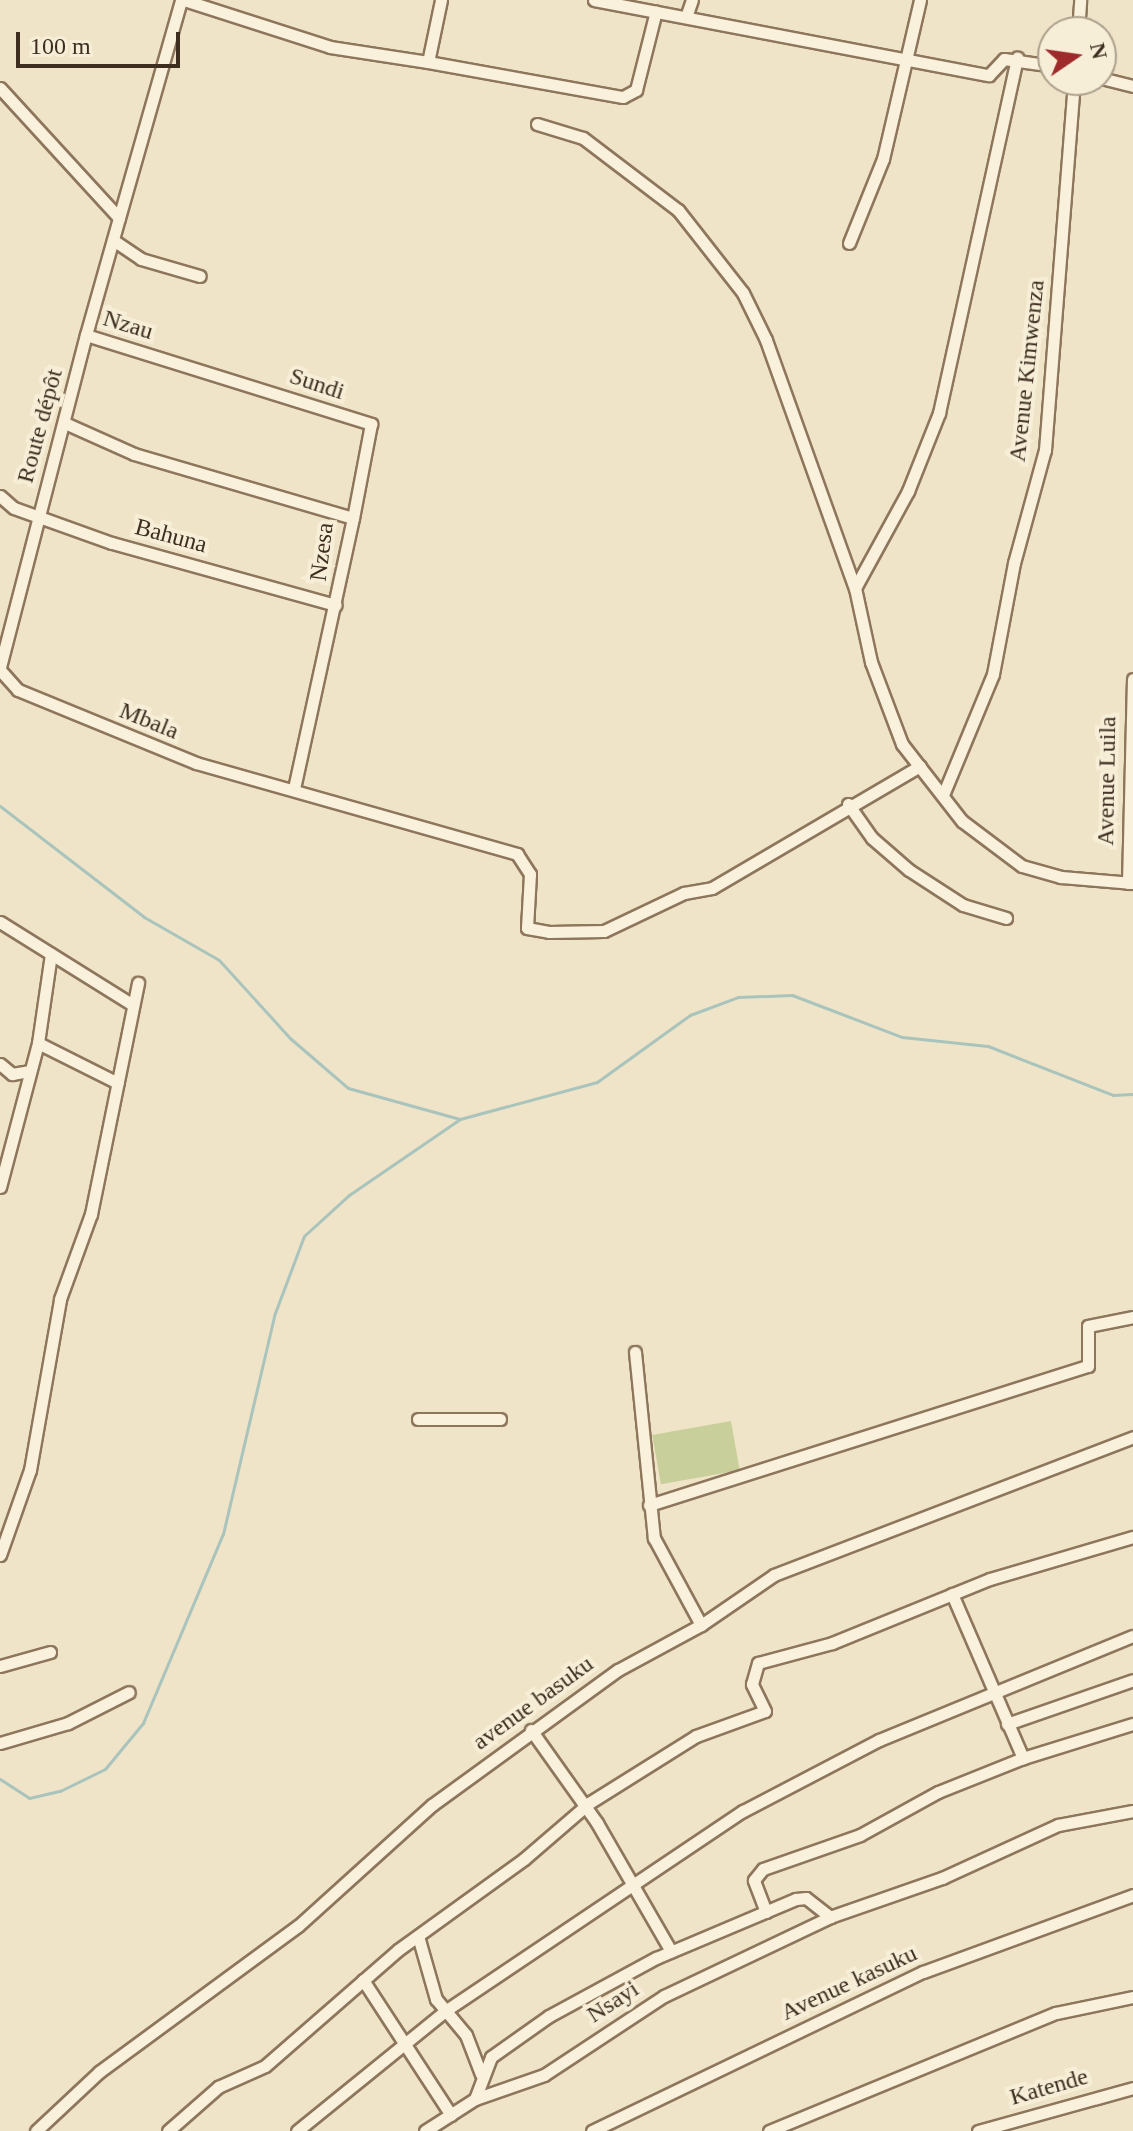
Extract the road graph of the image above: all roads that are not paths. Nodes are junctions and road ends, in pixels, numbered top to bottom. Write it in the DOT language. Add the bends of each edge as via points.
graph roads {
  1 [pos="183,0"];
  2 [pos="441,0"];
  3 [pos="594,0"];
  4 [pos="692,0"];
  5 [pos="920,0"];
  6 [pos="656,11"];
  7 [pos="686,17"];
  8 [pos="1017,57"];
  9 [pos="906,60"];
  10 [pos="428,62"];
  11 [pos="1037,62"];
  12 [pos="0,88"];
  13 [pos="1073,96"];
  14 [pos="537,124"];
  15 [pos="119,218"];
  16 [pos="116,242"];
  17 [pos="849,243"];
  18 [pos="200,276"];
  19 [pos="86,335"];
  20 [pos="250,385"];
  21 [pos="67,424"];
  22 [pos="0,496"];
  23 [pos="39,516"];
  24 [pos="353,518"];
  25 [pos="855,588"];
  26 [pos="336,605"];
  27 [pos="0,668"];
  28 [pos="1133,679"];
  29 [pos="920,766"];
  30 [pos="294,789"];
  31 [pos="943,795"];
  32 [pos="848,804"];
  33 [pos="1130,883"];
  34 [pos="1006,918"];
  35 [pos="0,922"];
  36 [pos="51,954"];
  37 [pos="138,983"];
  38 [pos="133,1005"];
  39 [pos="38,1043"];
  40 [pos="0,1064"];
  41 [pos="29,1071"];
  42 [pos="118,1083"];
  43 [pos="3,1153"];
  44 [pos="0,1187"];
  45 [pos="1133,1317"];
  46 [pos="635,1352"];
  47 [pos="418,1419"];
  48 [pos="500,1419"];
  49 [pos="1133,1437"];
  50 [pos="649,1505"];
  51 [pos="1133,1537"];
  52 [pos="0,1555"];
  53 [pos="952,1594"];
  54 [pos="701,1625"];
  55 [pos="1133,1636"];
  56 [pos="50,1652"];
  57 [pos="0,1666"];
  58 [pos="1133,1680"];
  59 [pos="992,1690"];
  60 [pos="129,1692"];
  61 [pos="1007,1724"];
  62 [pos="1133,1724"];
  63 [pos="531,1730"];
  64 [pos="0,1743"];
  65 [pos="1023,1758"];
  66 [pos="585,1809"];
  67 [pos="1133,1811"];
  68 [pos="628,1884"];
  69 [pos="1133,1895"];
  70 [pos="766,1912"];
  71 [pos="830,1917"];
  72 [pos="418,1936"];
  73 [pos="671,1951"];
  74 [pos="363,1980"];
  75 [pos="1133,1997"];
  76 [pos="445,2011"];
  77 [pos="406,2045"];
  78 [pos="481,2074"];
  79 [pos="1133,2088"];
  80 [pos="475,2099"];
  81 [pos="451,2115"];
  82 [pos="36,2131"];
  83 [pos="168,2131"];
  84 [pos="297,2131"];
  85 [pos="425,2131"];
  86 [pos="592,2131"];
  87 [pos="769,2131"];
  88 [pos="978,2131"];
  1 -- 10 [label="street" via="330,47"];
  1 -- 15 [label="street"];
  2 -- 10 [label="street"];
  3 -- 6 [label="street"];
  4 -- 7 [label="street"];
  5 -- 9 [label="street"];
  6 -- 7 [label="street"];
  6 -- 10 [label="street" via="632,95"];
  7 -- 9 [label="street"];
  8 -- 9 [label="street" via="1004,59 989,75"];
  8 -- 11 [label="street"];
  8 -- 25 [label="street" via="939,413 908,491"];
  9 -- 17 [label="street" via="883,159"];
  12 -- 15 [label="street"];
  13 -- 31 [label="street, Avenue Kimwenza" via="1045,450 1014,563 993,674"];
  14 -- 25 [label="street" via="583,138 678,210 743,293 766,340"];
  15 -- 16 [label="street, Nzau"];
  16 -- 18 [label="street" via="141,259"];
  16 -- 19 [label="street, Nzau"];
  19 -- 20 [label="street, Nzau"];
  19 -- 21 [label="street, Route dépôt"];
  20 -- 24 [label="street, Sundi" via="371,424"];
  21 -- 23 [label="street, Route dépôt"];
  21 -- 24 [label="street, Nzesa" via="134,454"];
  22 -- 23 [label="street, Bahuna"];
  23 -- 26 [label="street, Bahuna"];
  23 -- 27 [label="street, Route dépôt"];
  24 -- 26 [label="street, Nzesa"];
  25 -- 29 [label="street" via="871,662 902,744"];
  26 -- 30 [label="street, Nzesa"];
  27 -- 30 [label="street, Mbala" via="18,690 104,726 196,763"];
  28 -- 33 [label="street, Avenue Luila"];
  29 -- 31 [label="street"];
  29 -- 32 [label="street"];
  30 -- 32 [label="street, Mbala" via="517,854 530,874 527,928 559,932 604,931 687,892 712,888"];
  31 -- 33 [label="street" via="962,821 1022,866 1061,877"];
  32 -- 34 [label="street" via="872,838 909,870 963,905"];
  35 -- 36 [label="street"];
  36 -- 38 [label="street"];
  36 -- 39 [label="street"];
  37 -- 38 [label="street"];
  38 -- 42 [label="street"];
  39 -- 41 [label="street"];
  39 -- 42 [label="street"];
  40 -- 41 [label="street" via="12,1074"];
  41 -- 43 [label="street"];
  42 -- 52 [label="street" via="91,1214 60,1299 30,1470"];
  43 -- 44 [label="street"];
  45 -- 50 [label="street" via="1088,1326 1088,1366"];
  46 -- 50 [label="street"];
  47 -- 48 [label="street"];
  49 -- 54 [label="street, avenue basuku" via="774,1575"];
  50 -- 54 [label="street" via="654,1538"];
  51 -- 53 [label="street"];
  53 -- 59 [label="street"];
  53 -- 66 [label="street" via="832,1643 758,1663 752,1684 765,1711 696,1736"];
  54 -- 63 [label="street, avenue basuku" via="618,1670"];
  55 -- 59 [label="street"];
  56 -- 57 [label="street"];
  58 -- 61 [label="street"];
  59 -- 61 [label="street"];
  59 -- 68 [label="street" via="743,1811"];
  60 -- 64 [label="street" via="68,1723"];
  61 -- 65 [label="street"];
  62 -- 65 [label="street"];
  63 -- 66 [label="street"];
  63 -- 82 [label="street, avenue basuku" via="382,1846 298,1926 99,2072"];
  65 -- 70 [label="street" via="938,1792 860,1835 763,1869 754,1880"];
  66 -- 68 [label="street"];
  66 -- 72 [label="street"];
  67 -- 71 [label="street, Nsayi" via="1058,1825 942,1878"];
  68 -- 73 [label="street"];
  68 -- 76 [label="street"];
  69 -- 86 [label="street, Avenue kasuku" via="923,1972"];
  70 -- 71 [label="street" via="802,1898"];
  70 -- 73 [label="street"];
  71 -- 80 [label="street, Nsayi" via="634,2013 532,2082"];
  72 -- 74 [label="street"];
  72 -- 76 [label="street"];
  73 -- 78 [label="street" via="549,2016 491,2057"];
  74 -- 77 [label="street"];
  74 -- 83 [label="street" via="265,2066 218,2087"];
  75 -- 87 [label="street" via="1056,2013"];
  76 -- 77 [label="street"];
  76 -- 78 [label="street" via="466,2035"];
  77 -- 81 [label="street"];
  77 -- 84 [label="street"];
  78 -- 80 [label="street"];
  79 -- 88 [label="street, Katende"];
  80 -- 81 [label="street, Nsayi"];
  81 -- 85 [label="street, Nsayi"];
}
